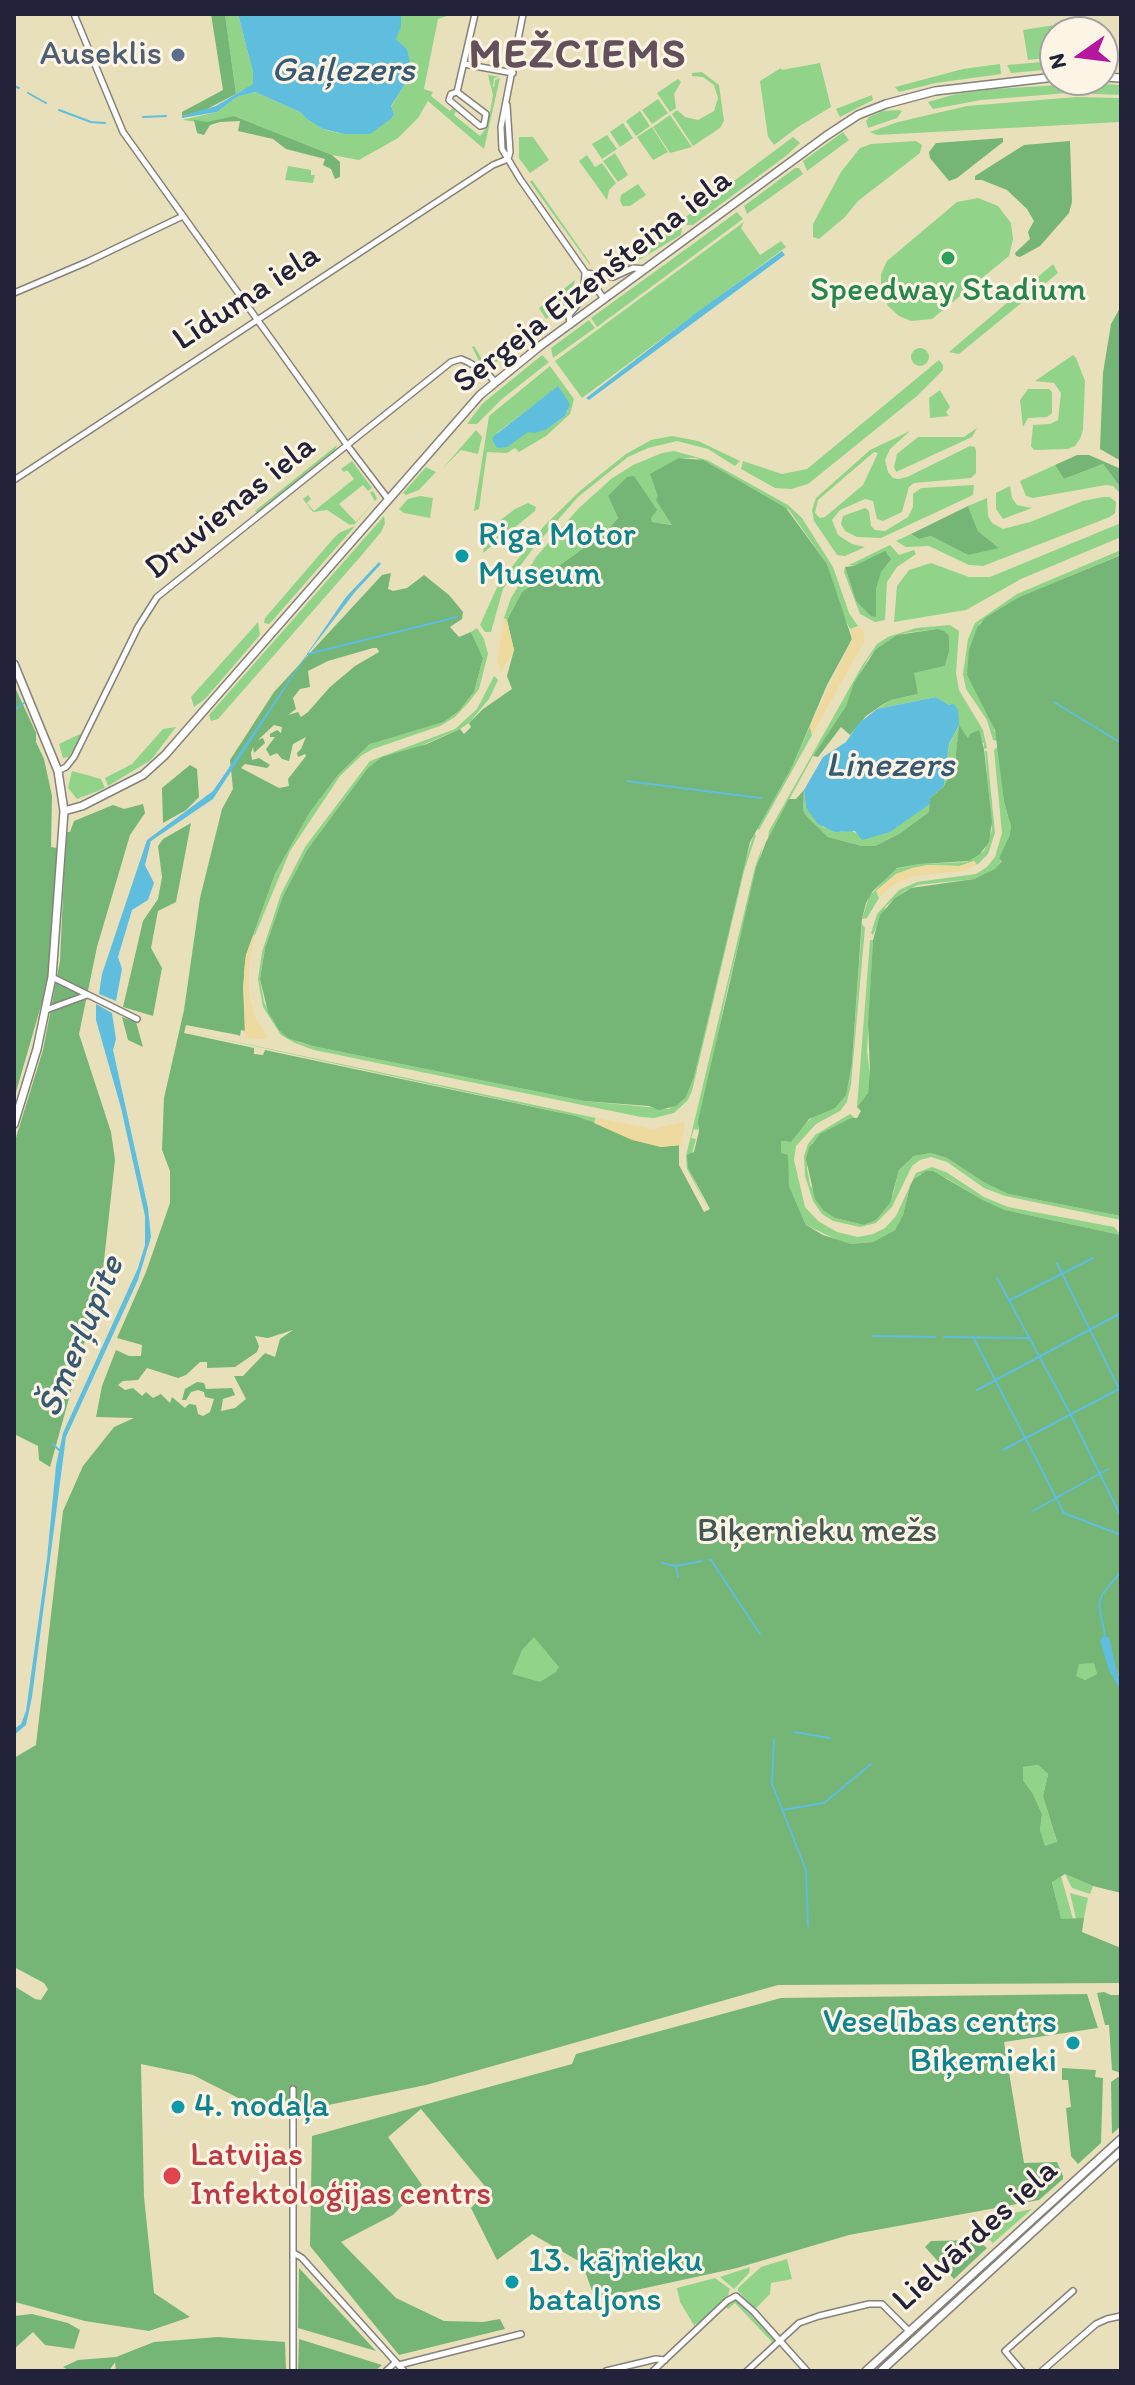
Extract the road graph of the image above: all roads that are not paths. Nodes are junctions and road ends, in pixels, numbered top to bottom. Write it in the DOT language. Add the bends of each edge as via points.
graph roads {
  1 [pos="74,14"];
  2 [pos="475,14"];
  3 [pos="523,14"];
  4 [pos="464,64"];
  5 [pos="513,73"];
  6 [pos="1039,79"];
  7 [pos="457,92"];
  8 [pos="508,159"];
  9 [pos="183,216"];
  10 [pos="645,269"];
  11 [pos="585,272"];
  12 [pos="14,293"];
  13 [pos="605,299"];
  14 [pos="257,320"];
  15 [pos="570,325"];
  16 [pos="495,382"];
  17 [pos="347,445"];
  18 [pos="14,480"];
  19 [pos="388,499"];
  20 [pos="14,664"];
  21 [pos="58,771"];
  22 [pos="64,811"];
  23 [pos="52,977"];
  24 [pos="87,994"];
  25 [pos="46,1010"];
  26 [pos="137,1019"];
  27 [pos="14,1124"];
  28 [pos="293,2089"];
  29 [pos="1121,2139"];
  30 [pos="1121,2151"];
  31 [pos="1080,2182"];
  32 [pos="294,2253"];
  33 [pos="1073,2291"];
  34 [pos="1121,2316"];
  35 [pos="909,2331"];
  36 [pos="521,2334"];
  37 [pos="916,2339"];
  38 [pos="780,2341"];
  39 [pos="665,2360"];
  40 [pos="398,2364"];
  41 [pos="622,2369"];
  42 [pos="293,2371"];
  43 [pos="386,2371"];
  44 [pos="404,2371"];
  45 [pos="606,2371"];
  46 [pos="653,2371"];
  47 [pos="747,2371"];
  48 [pos="807,2371"];
  49 [pos="866,2371"];
  50 [pos="881,2371"];
  51 [pos="1022,2371"];
  52 [pos="1042,2371"];
  1 -- 9 [label="street" via="123,132"];
  2 -- 4 [label="street"];
  3 -- 5 [label="street"];
  4 -- 5 [label="street"];
  4 -- 7 [label="street"];
  5 -- 8 [label="street" via="507,104"];
  6 -- 10 [label="street, Sergeja Eizenšteina iela" via="935,91 871,109"];
  7 -- 7 [label="street" via="449,97 451,104 484,125 486,114"];
  8 -- 11 [label="street"];
  8 -- 14 [label="street, Līduma iela"];
  9 -- 12 [label="street"];
  9 -- 14 [label="street"];
  10 -- 11 [label="street" via="613,277"];
  10 -- 13 [label="street, Sergeja Eizenšteina iela"];
  11 -- 13 [label="street"];
  11 -- 15 [label="street"];
  13 -- 15 [label="street, Sergeja Eizenšteina iela"];
  14 -- 17 [label="street"];
  14 -- 18 [label="street, Līduma iela"];
  15 -- 16 [label="street, Sergeja Eizenšteina iela"];
  16 -- 17 [label="street, Druvienas iela" via="483,370 457,359"];
  16 -- 19 [label="street, Sergeja Eizenšteina iela"];
  17 -- 19 [label="street"];
  17 -- 21 [label="street, Druvienas iela" via="152,603 74,757"];
  19 -- 22 [label="street, Sergeja Eizenšteina iela" via="165,755 143,775"];
  20 -- 21 [label="street"];
  21 -- 22 [label="street"];
  22 -- 23 [label="street"];
  23 -- 24 [label="street"];
  23 -- 25 [label="street"];
  24 -- 25 [label="street"];
  24 -- 26 [label="street"];
  25 -- 27 [label="street"];
  28 -- 32 [label="street"];
  29 -- 31 [label="street, Lielvārdes iela"];
  30 -- 31 [label="street, Lielvārdes iela"];
  31 -- 35 [label="street, Lielvārdes iela"];
  31 -- 37 [label="street, Lielvārdes iela"];
  32 -- 40 [label="street"];
  32 -- 42 [label="street"];
  33 -- 51 [label="street" via="1005,2351"];
  34 -- 52 [label="street" via="1096,2324"];
  35 -- 37 [label="street"];
  35 -- 38 [label="street" via="882,2304 869,2304 805,2320"];
  35 -- 49 [label="street, Lielvārdes iela"];
  36 -- 40 [label="street"];
  37 -- 50 [label="street, Lielvārdes iela"];
  38 -- 39 [label="street" via="734,2296"];
  38 -- 47 [label="street"];
  38 -- 48 [label="street"];
  39 -- 41 [label="street"];
  39 -- 46 [label="street"];
  40 -- 43 [label="street"];
  40 -- 44 [label="street"];
  41 -- 45 [label="street"];
}
